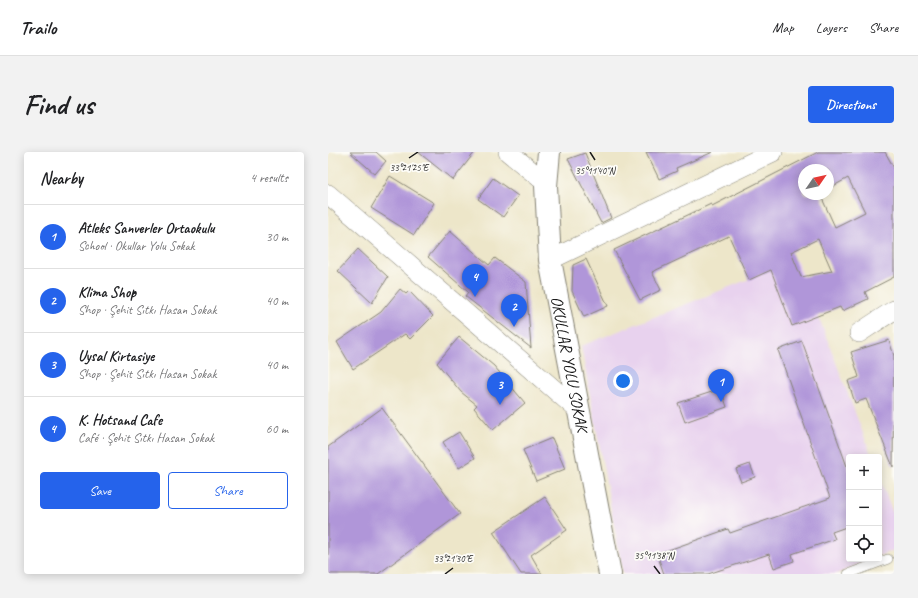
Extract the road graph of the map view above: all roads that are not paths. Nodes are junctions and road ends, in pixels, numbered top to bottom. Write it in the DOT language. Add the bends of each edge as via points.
graph roads {
  1 [pos="508,152"];
  2 [pos="549,152"];
  3 [pos="773,152"];
  4 [pos="546,183"];
  5 [pos="328,194"];
  6 [pos="550,260"];
  7 [pos="894,310"];
  8 [pos="859,333"];
  9 [pos="578,410"];
  10 [pos="888,559"];
  11 [pos="610,574"];
  12 [pos="848,574"];
  1 -- 4 [label="street"];
  2 -- 4 [label="street, OKULLAR YOLU SOKAK"];
  3 -- 6 [label="street"];
  4 -- 6 [label="street, OKULLAR YOLU SOKAK"];
  5 -- 9 [label="street"];
  6 -- 9 [label="street, OKULLAR YOLU SOKAK"];
  7 -- 8 [label="street"];
  9 -- 11 [label="street, OKULLAR YOLU SOKAK"];
  10 -- 12 [label="lane"];
}
